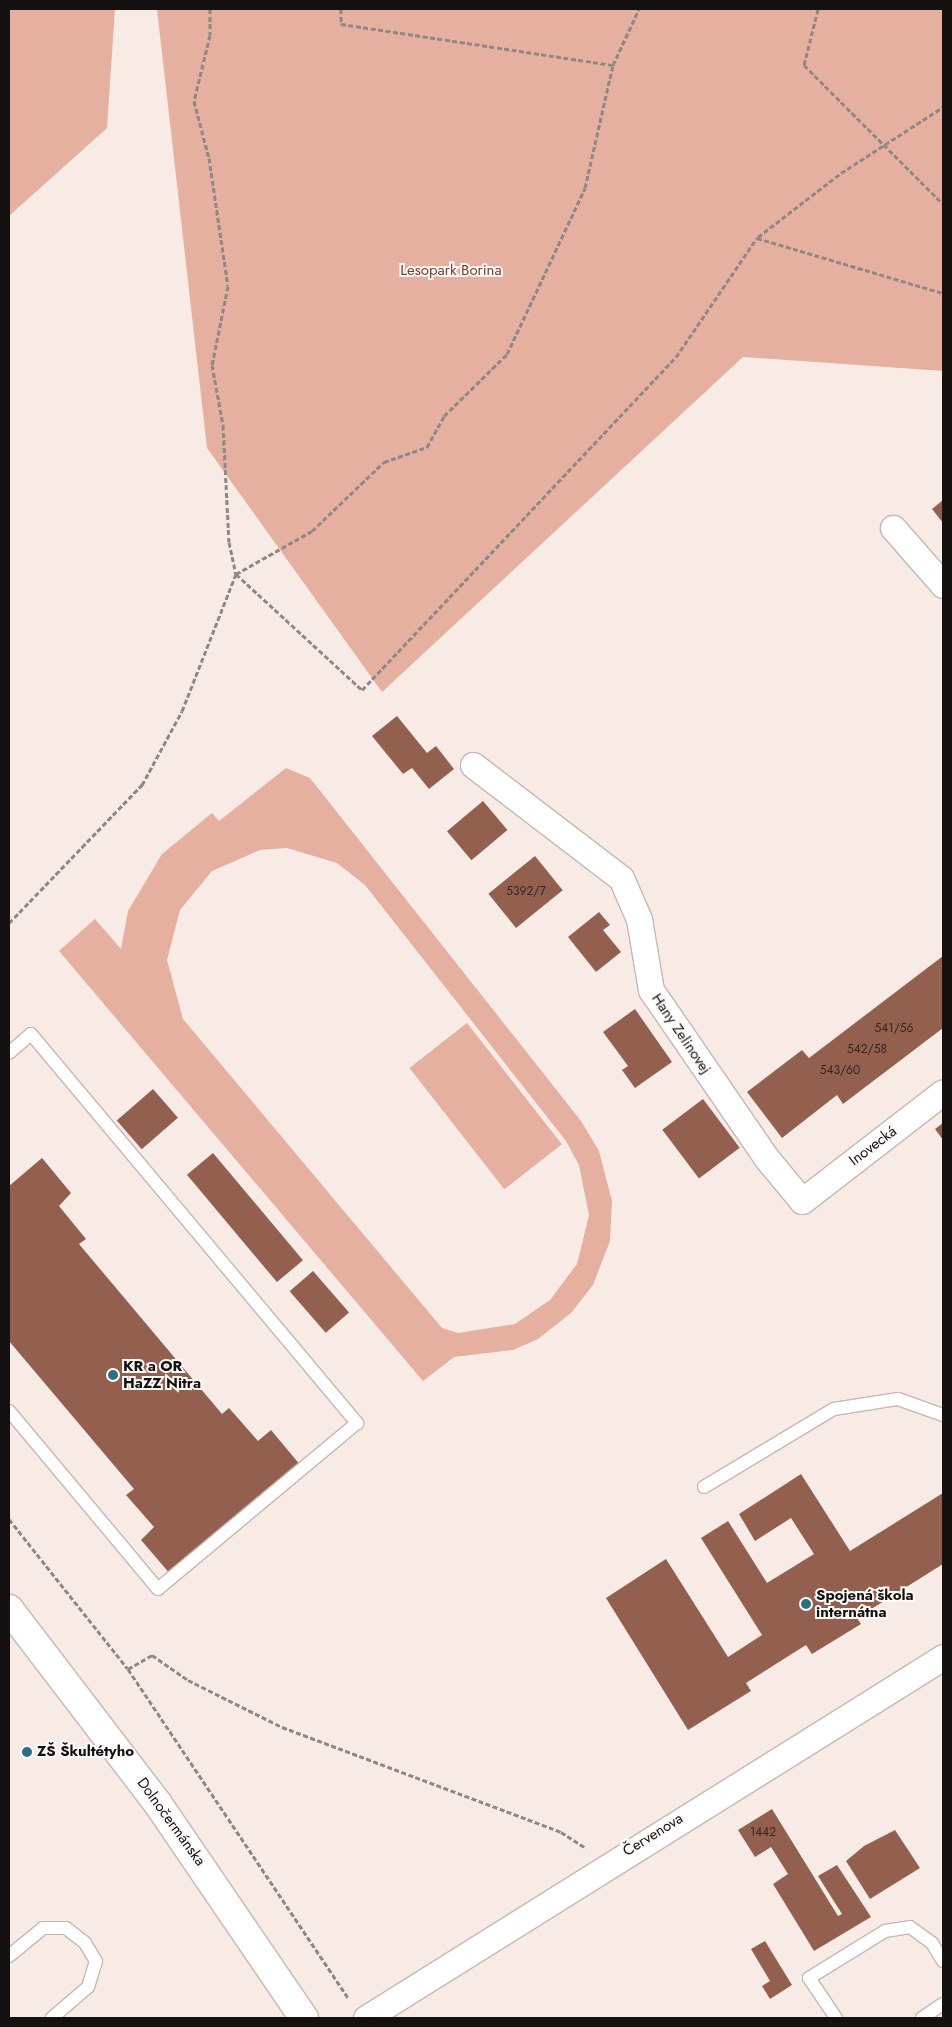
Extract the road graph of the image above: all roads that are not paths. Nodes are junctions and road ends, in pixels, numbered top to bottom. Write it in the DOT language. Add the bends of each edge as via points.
graph roads {
  1 [pos="893,528"];
  2 [pos="943,584"];
  3 [pos="473,765"];
  4 [pos="9,1052"];
  5 [pos="943,1092"];
  6 [pos="802,1201"];
  7 [pos="9,1411"];
  8 [pos="943,1415"];
  9 [pos="704,1487"];
  10 [pos="9,1609"];
  11 [pos="943,1658"];
  12 [pos="9,1956"];
  13 [pos="943,1960"];
  14 [pos="943,2004"];
  15 [pos="362,2008"];
  16 [pos="52,2018"];
  17 [pos="304,2018"];
  18 [pos="836,2018"];
  19 [pos="922,2018"];
  1 -- 2 [label="street"];
  3 -- 6 [label="street, Hany Zelinovej" via="622,878 639,918 651,990 768,1160"];
  4 -- 7 [label="lane" via="31,1034 357,1423 158,1589"];
  5 -- 6 [label="street, Inovecká"];
  8 -- 9 [label="lane" via="898,1399 834,1409"];
  10 -- 17 [label="street, Dolnočermánska" via="158,1804"];
  11 -- 15 [label="street, Červenova" via="605,1865"];
  12 -- 16 [label="lane" via="43,1928 66,1928 85,1943 96,1961 88,1987"];
  13 -- 18 [label="lane" via="932,1942 910,1927 885,1931 809,1978"];
  14 -- 19 [label="lane"];
}
